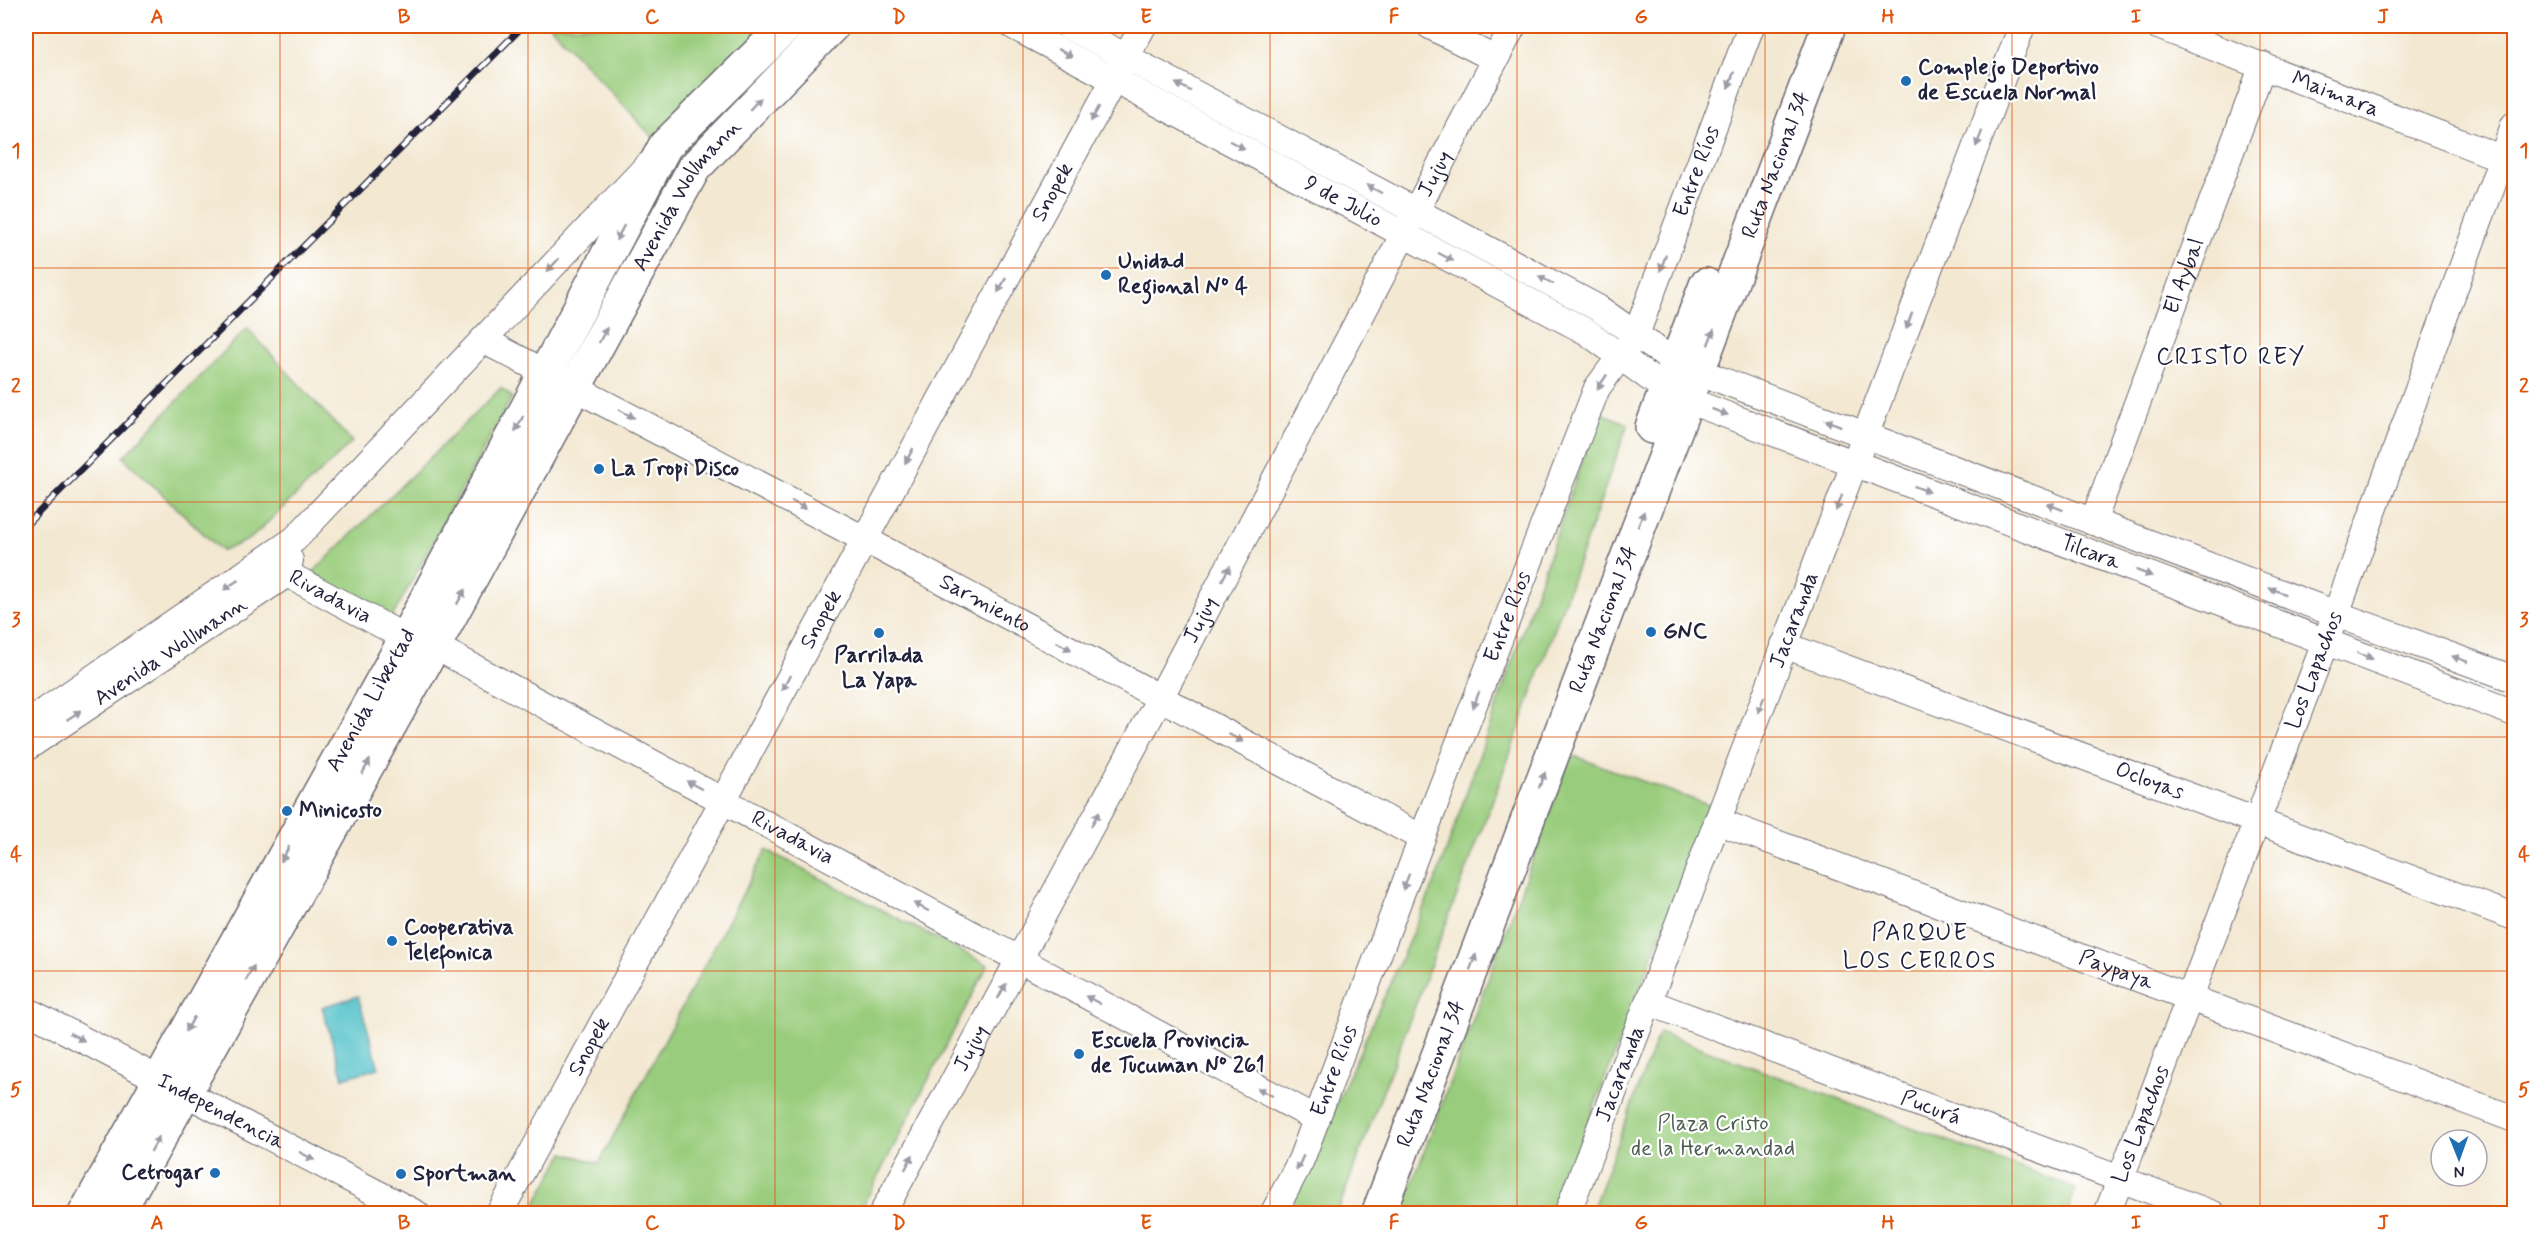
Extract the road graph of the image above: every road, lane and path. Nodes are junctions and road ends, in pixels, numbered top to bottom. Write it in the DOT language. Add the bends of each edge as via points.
graph roads {
  1 [pos="786,26"];
  2 [pos="832,26"];
  3 [pos="1013,26"];
  4 [pos="1068,26"];
  5 [pos="1143,26"];
  6 [pos="1430,26"];
  7 [pos="1513,26"];
  8 [pos="1751,26"];
  9 [pos="1805,26"];
  10 [pos="1829,26"];
  11 [pos="2022,26"];
  12 [pos="2158,26"];
  13 [pos="1126,57"];
  14 [pos="1495,59"];
  15 [pos="2263,65"];
  16 [pos="1114,79"];
  17 [pos="2514,125"];
  18 [pos="665,146"];
  19 [pos="2508,160"];
  20 [pos="1416,211"];
  21 [pos="1403,234"];
  22 [pos="1636,335"];
  23 [pos="483,340"];
  24 [pos="1620,356"];
  25 [pos="546,372"];
  26 [pos="1682,381"];
  27 [pos="575,387"];
  28 [pos="1865,435"];
  29 [pos="1854,463"];
  30 [pos="2093,522"];
  31 [pos="864,539"];
  32 [pos="276,568"];
  33 [pos="2336,614"];
  34 [pos="2325,641"];
  35 [pos="420,642"];
  36 [pos="1784,645"];
  37 [pos="2514,679"];
  38 [pos="1160,698"];
  39 [pos="2514,713"];
  40 [pos="26,724"];
  41 [pos="26,748"];
  42 [pos="722,800"];
  43 [pos="2257,819"];
  44 [pos="1717,821"];
  45 [pos="1422,838"];
  46 [pos="2514,917"];
  47 [pos="1019,960"];
  48 [pos="2189,998"];
  49 [pos="1648,1002"];
  50 [pos="26,1010"];
  51 [pos="171,1085"];
  52 [pos="1317,1119"];
  53 [pos="2514,1119"];
  54 [pos="2120,1179"];
  55 [pos="85,1214"];
  56 [pos="117,1214"];
  57 [pos="417,1214"];
  58 [pos="499,1214"];
  59 [pos="882,1214"];
  60 [pos="1273,1214"];
  61 [pos="1356,1214"];
  62 [pos="1378,1214"];
  63 [pos="1567,1214"];
  64 [pos="2107,1214"];
  65 [pos="2213,1214"];
  1 -- 18 [label="main road, Avenida Wollmann"];
  27 -- 2 [label="main road, Avenida Wollmann, one-way" via="694,168"];
  3 -- 16 [label="street, 9 de Julio, one-way"];
  4 -- 13 [label="street, 9 de Julio"];
  5 -- 13 [label="street, Snopek"];
  6 -- 14 [label="street"];
  7 -- 14 [label="street, Jujuy"];
  8 -- 22 [label="street, Entre Ríos, one-way"];
  9 -- 26 [label="main road, Ruta Nacional 34"];
  26 -- 10 [label="main road, Ruta Nacional 34, one-way"];
  11 -- 28 [label="street, Jacaranda, one-way"];
  12 -- 15 [label="street, Maimara"];
  13 -- 16 [label="street, Snopek"];
  20 -- 13 [label="street, 9 de Julio, one-way"];
  14 -- 20 [label="street, Jujuy"];
  15 -- 19 [label="street, Maimara"];
  15 -- 30 [label="street, El Aybal"];
  16 -- 21 [label="street, 9 de Julio, one-way"];
  16 -- 31 [label="street, Snopek, one-way"];
  17 -- 19 [label="street, Los Lapachos"];
  18 -- 23 [label="street, Avenida Wollmann, one-way"];
  18 -- 25 [label="main road, Avenida Wollmann, one-way"];
  19 -- 33 [label="street, Los Lapachos"];
  20 -- 21 [label="street, Jujuy"];
  22 -- 20 [label="street, 9 de Julio, one-way" via="1598,308"];
  21 -- 24 [label="street, 9 de Julio, one-way" via="1587,332"];
  38 -- 21 [label="street, Jujuy, one-way"];
  22 -- 24 [label="street, Entre Ríos"];
  22 -- 26 [label="street, 9 de Julio"];
  23 -- 25 [label="street"];
  23 -- 32 [label="street, Avenida Wollmann" via="296,539"];
  24 -- 26 [label="street, 9 de Julio"];
  24 -- 45 [label="street, Entre Ríos, one-way" via="1597,388"];
  25 -- 27 [label="street, Sarmiento"];
  25 -- 35 [label="main road, Avenida Libertad, one-way"];
  28 -- 26 [label="street, Tilcara, one-way"];
  26 -- 29 [label="street, Tilcara, one-way"];
  26 -- 61 [label="main road, Ruta Nacional 34"];
  62 -- 26 [label="main road, Ruta Nacional 34, one-way"];
  27 -- 31 [label="street, Sarmiento, one-way"];
  35 -- 27 [label="main road, Avenida Libertad, one-way"];
  28 -- 29 [label="street, Jacaranda"];
  30 -- 28 [label="street, Tilcara, one-way"];
  29 -- 34 [label="street, Tilcara, one-way"];
  29 -- 36 [label="street, Jacaranda, one-way"];
  33 -- 30 [label="street, Tilcara, one-way"];
  31 -- 38 [label="street, Sarmiento, one-way"];
  31 -- 42 [label="street, Snopek, one-way"];
  32 -- 35 [label="street, Rivadavia"];
  32 -- 40 [label="street, Avenida Wollmann, one-way"];
  41 -- 32 [label="street, Avenida Wollmann, one-way"];
  33 -- 34 [label="street, Los Lapachos"];
  37 -- 33 [label="street, Tilcara, one-way"];
  34 -- 39 [label="street, Tilcara, one-way"];
  34 -- 43 [label="street, Los Lapachos"];
  42 -- 35 [label="street, Rivadavia, one-way"];
  35 -- 51 [label="main road, Avenida Libertad"];
  36 -- 43 [label="street, Ocloyas"];
  36 -- 44 [label="street, Jacaranda, one-way"];
  38 -- 45 [label="street, Sarmiento, one-way"];
  47 -- 38 [label="street, Jujuy, one-way"];
  47 -- 42 [label="street, Rivadavia, one-way"];
  42 -- 58 [label="street, Snopek"];
  43 -- 46 [label="street, Ocloyas"];
  43 -- 48 [label="street, Los Lapachos"];
  44 -- 48 [label="street, Paypaya"];
  44 -- 49 [label="street, Jacaranda"];
  45 -- 52 [label="street, Entre Ríos, one-way"];
  52 -- 47 [label="street, Rivadavia, one-way"];
  59 -- 47 [label="street, Jujuy, one-way"];
  48 -- 53 [label="street, Paypaya"];
  48 -- 54 [label="street, Los Lapachos"];
  49 -- 54 [label="street, Pucurá"];
  49 -- 63 [label="street, Jacaranda"];
  50 -- 51 [label="street, Independencia, one-way"];
  51 -- 55 [label="main road, Avenida Libertad"];
  56 -- 51 [label="main road, Avenida Libertad, one-way"];
  51 -- 57 [label="street, Independencia, one-way"];
  52 -- 60 [label="street, Entre Ríos, one-way"];
  54 -- 64 [label="street, Los Lapachos"];
  54 -- 65 [label="street, Pucurá"];
}
